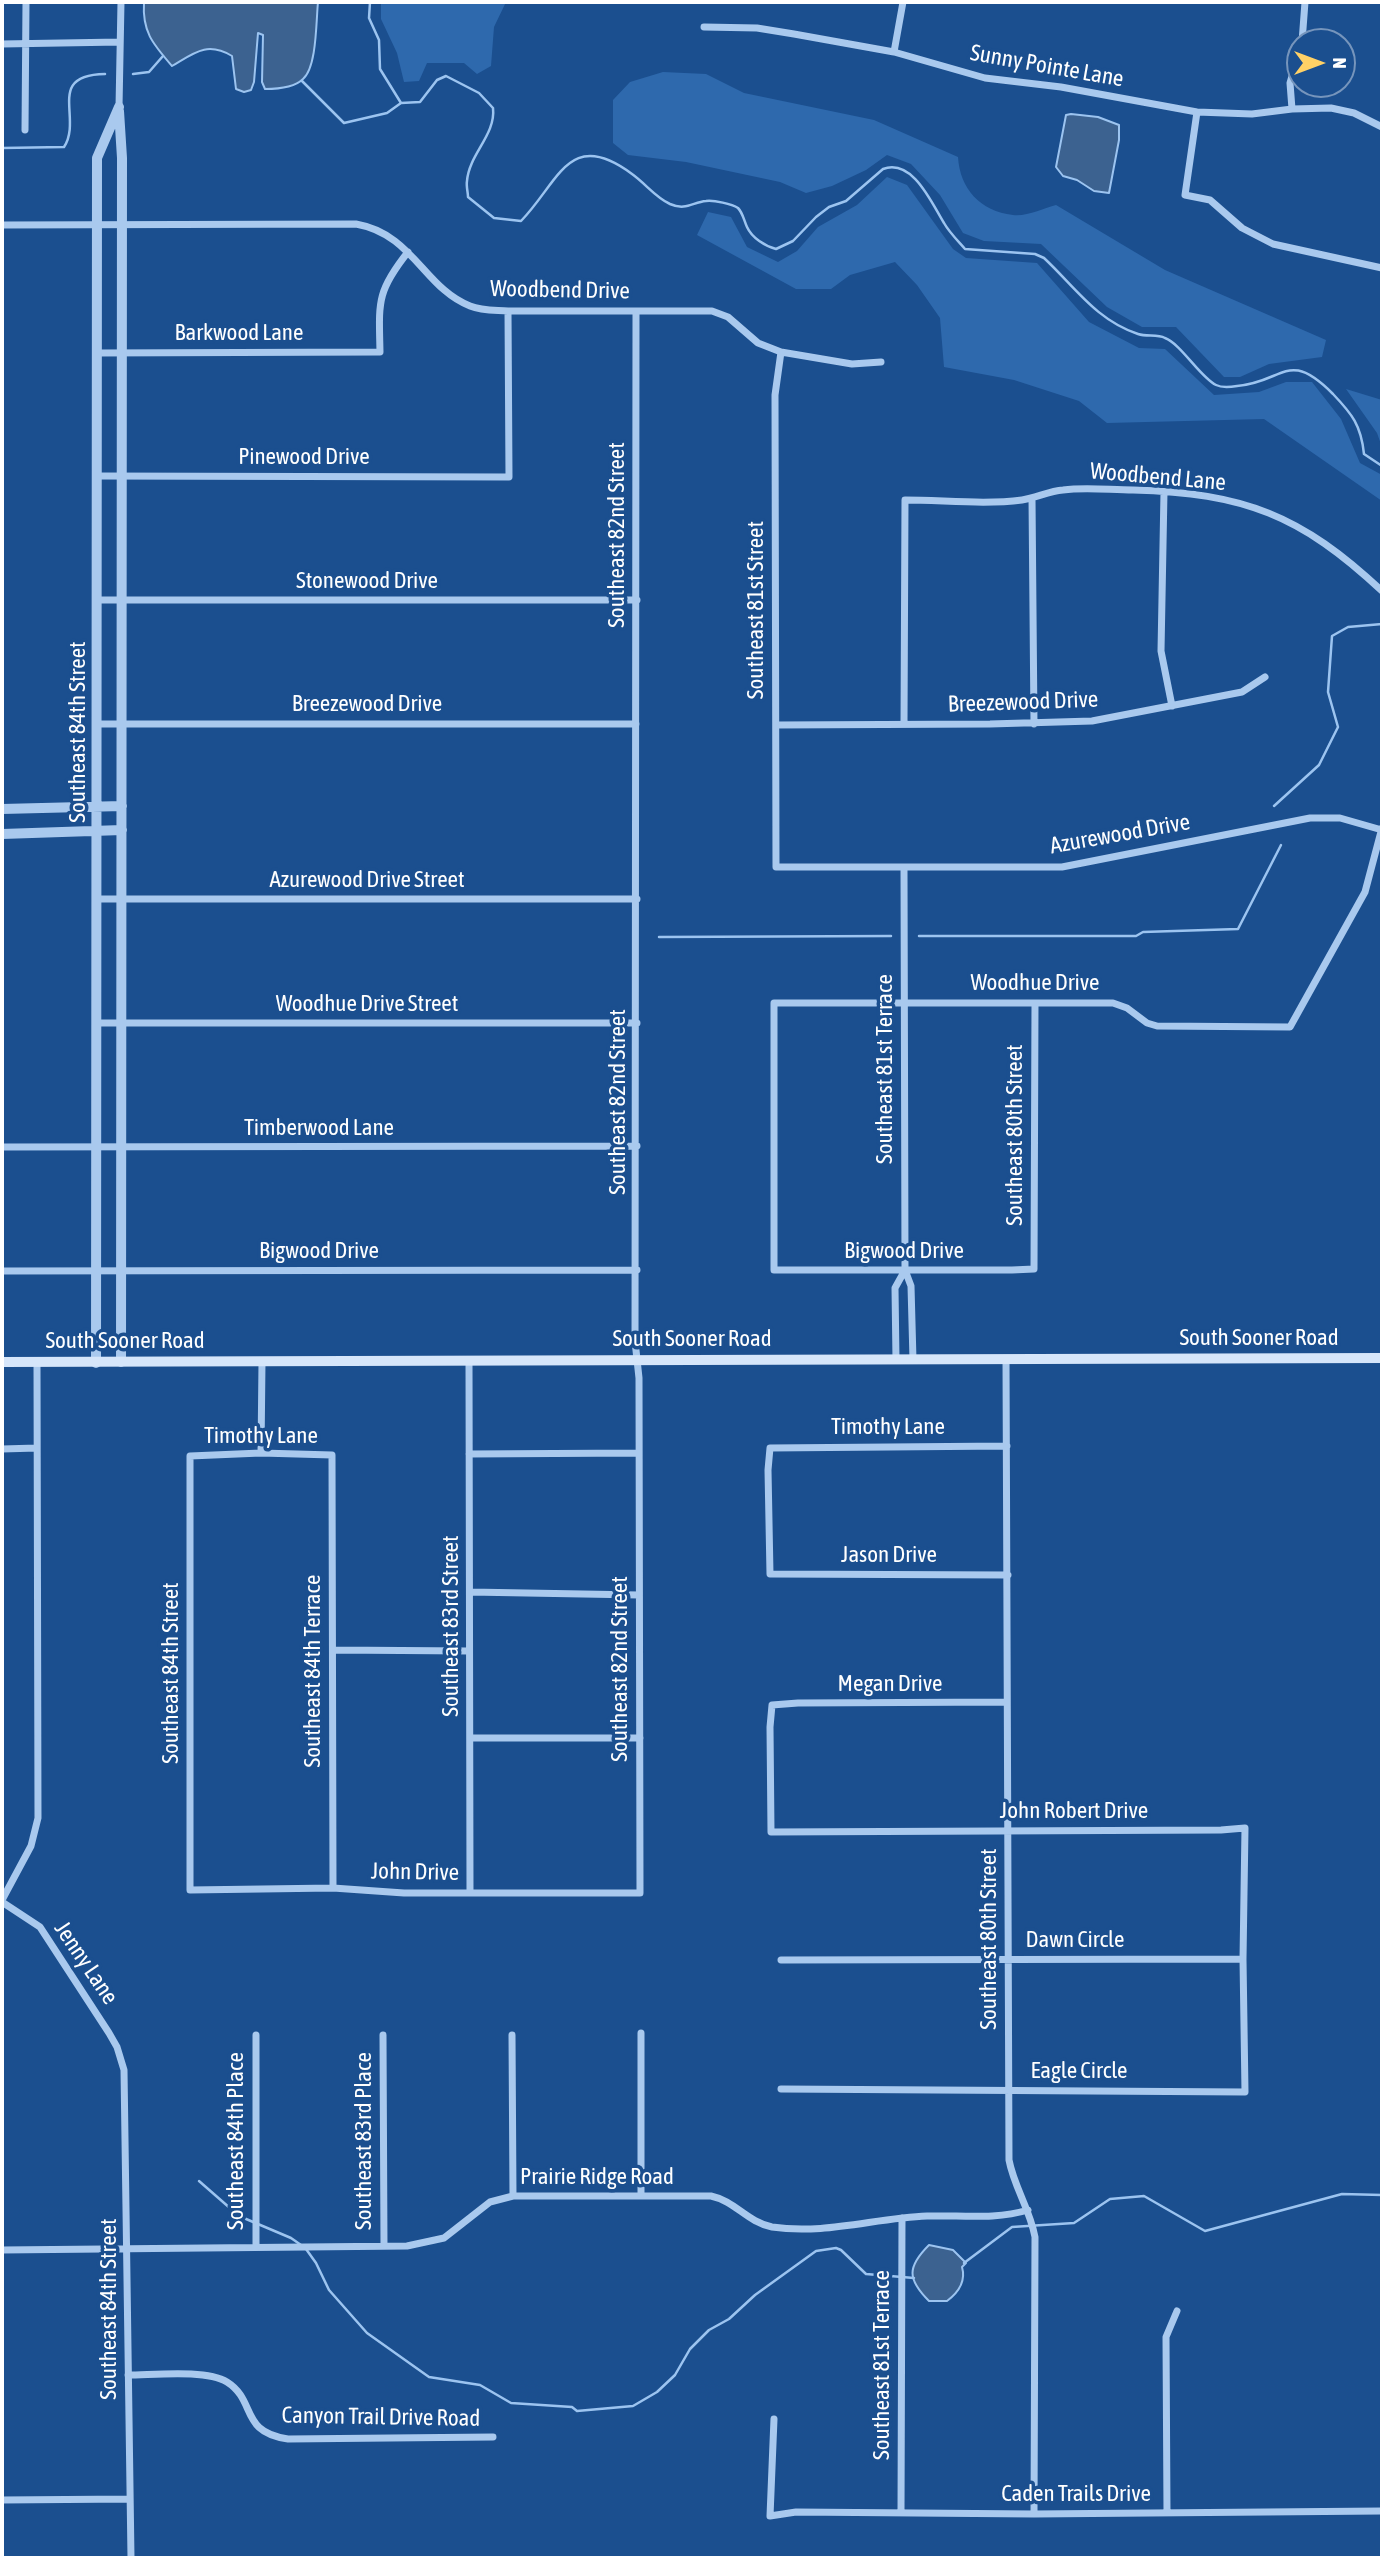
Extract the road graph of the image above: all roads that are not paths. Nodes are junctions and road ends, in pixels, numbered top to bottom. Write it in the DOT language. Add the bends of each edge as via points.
graph roads {
  1 [pos="26,2"];
  2 [pos="121,2"];
  3 [pos="903,2"];
  4 [pos="1305,2"];
  5 [pos="704,27"];
  6 [pos="1303,28"];
  7 [pos="120,42"];
  8 [pos="2,44"];
  9 [pos="26,44"];
  10 [pos="894,52"];
  11 [pos="1291,98"];
  12 [pos="119,107"];
  13 [pos="1292,108"];
  14 [pos="1197,113"];
  15 [pos="1382,127"];
  16 [pos="26,130"];
  17 [pos="2,225"];
  18 [pos="97,225"];
  19 [pos="121,225"];
  20 [pos="408,252"];
  21 [pos="1382,268"];
  22 [pos="508,311"];
  23 [pos="636,311"];
  24 [pos="122,352"];
  25 [pos="781,352"];
  26 [pos="97,353"];
  27 [pos="881,362"];
  28 [pos="97,476"];
  29 [pos="122,476"];
  30 [pos="1164,492"];
  31 [pos="1032,498"];
  32 [pos="1382,591"];
  33 [pos="97,600"];
  34 [pos="122,600"];
  35 [pos="637,600"];
  36 [pos="1265,677"];
  37 [pos="1172,706"];
  38 [pos="122,723"];
  39 [pos="97,724"];
  40 [pos="636,724"];
  41 [pos="904,724"];
  42 [pos="1034,724"];
  43 [pos="776,725"];
  44 [pos="97,806"];
  45 [pos="122,806"];
  46 [pos="2,809"];
  47 [pos="1382,829"];
  48 [pos="122,830"];
  49 [pos="97,831"];
  50 [pos="2,834"];
  51 [pos="776,867"];
  52 [pos="904,868"];
  53 [pos="98,899"];
  54 [pos="122,899"];
  55 [pos="637,899"];
  56 [pos="905,1003"];
  57 [pos="1035,1003"];
  58 [pos="97,1023"];
  59 [pos="122,1023"];
  60 [pos="637,1023"];
  61 [pos="96,1146"];
  62 [pos="121,1146"];
  63 [pos="637,1146"];
  64 [pos="2,1147"];
  65 [pos="1034,1269"];
  66 [pos="637,1270"];
  67 [pos="774,1270"];
  68 [pos="905,1270"];
  69 [pos="2,1271"];
  70 [pos="96,1271"];
  71 [pos="121,1271"];
  72 [pos="1006,1359"];
  73 [pos="1382,1359"];
  74 [pos="637,1360"];
  75 [pos="896,1360"];
  76 [pos="913,1360"];
  77 [pos="469,1361"];
  78 [pos="2,1362"];
  79 [pos="37,1362"];
  80 [pos="121,1362"];
  81 [pos="262,1362"];
  82 [pos="96,1363"];
  83 [pos="1007,1446"];
  84 [pos="37,1448"];
  85 [pos="2,1449"];
  86 [pos="261,1453"];
  87 [pos="639,1453"];
  88 [pos="469,1454"];
  89 [pos="332,1455"];
  90 [pos="190,1456"];
  91 [pos="770,1574"];
  92 [pos="1008,1574"];
  93 [pos="471,1592"];
  94 [pos="639,1595"];
  95 [pos="333,1650"];
  96 [pos="469,1651"];
  97 [pos="1007,1702"];
  98 [pos="471,1738"];
  99 [pos="640,1738"];
  100 [pos="1007,1831"];
  101 [pos="771,1832"];
  102 [pos="333,1888"];
  103 [pos="190,1890"];
  104 [pos="470,1892"];
  105 [pos="640,1892"];
  106 [pos="2,1901"];
  107 [pos="1007,1959"];
  108 [pos="1243,1959"];
  109 [pos="781,1960"];
  110 [pos="641,2033"];
  111 [pos="256,2035"];
  112 [pos="383,2035"];
  113 [pos="512,2035"];
  114 [pos="122,2060"];
  115 [pos="781,2090"];
  116 [pos="1010,2091"];
  117 [pos="513,2196"];
  118 [pos="641,2196"];
  119 [pos="1028,2210"];
  120 [pos="902,2218"];
  121 [pos="256,2246"];
  122 [pos="384,2246"];
  123 [pos="128,2248"];
  124 [pos="2,2250"];
  125 [pos="1177,2311"];
  126 [pos="128,2375"];
  127 [pos="774,2419"];
  128 [pos="493,2437"];
  129 [pos="130,2499"];
  130 [pos="2,2500"];
  131 [pos="901,2511"];
  132 [pos="1382,2511"];
  133 [pos="1167,2513"];
  134 [pos="1034,2514"];
  135 [pos="131,2558"];
  1 -- 9 [label="street"];
  2 -- 7 [label="street, Southeast 84th Street"];
  3 -- 10 [label="street"];
  4 -- 6 [label="street"];
  5 -- 10 [label="street, Sunny Pointe Lane" via="773,30"];
  7 -- 9 [label="street"];
  7 -- 12 [label="street, Southeast 84th Street"];
  8 -- 9 [label="street"];
  9 -- 16 [label="street"];
  10 -- 14 [label="street, Sunny Pointe Lane" via="985,78 1062,87"];
  11 -- 13 [label="street"];
  12 -- 18 [label="street, Southeast 84th Street" via="97,158"];
  12 -- 19 [label="street, Southeast 84th Street"];
  13 -- 14 [label="street, Sunny Pointe Lane" via="1252,114"];
  13 -- 15 [label="street, Sunny Pointe Lane" via="1343,110"];
  14 -- 21 [label="street" via="1185,195 1210,200 1242,228 1273,244"];
  17 -- 18 [label="street, Woodbend Drive"];
  18 -- 19 [label="street, Woodbend Drive"];
  18 -- 26 [label="street, Southeast 84th Street"];
  19 -- 20 [label="street, Woodbend Drive" via="356,225 390,236"];
  19 -- 24 [label="street, Southeast 84th Street"];
  20 -- 22 [label="street, Woodbend Drive" via="461,302"];
  20 -- 24 [label="street, Barkwood Lane" via="384,286 380,352"];
  22 -- 23 [label="street, Woodbend Drive"];
  22 -- 29 [label="street, Pinewood Drive" via="509,477"];
  23 -- 25 [label="street, Woodbend Drive" via="720,313 752,339"];
  23 -- 35 [label="street, Southeast 82nd Street"];
  24 -- 26 [label="street, Barkwood Lane"];
  24 -- 29 [label="street, Southeast 84th Street"];
  25 -- 27 [label="street, Woodbend Drive" via="852,364"];
  25 -- 43 [label="street, Southeast 81st Street" via="775,395"];
  26 -- 28 [label="street, Southeast 84th Street"];
  28 -- 29 [label="street, Pinewood Drive"];
  28 -- 33 [label="street, Southeast 84th Street"];
  29 -- 34 [label="street, Southeast 84th Street"];
  30 -- 31 [label="street, Woodbend Lane" via="1066,489"];
  30 -- 32 [label="street, Woodbend Lane" via="1218,498 1281,517 1331,546"];
  30 -- 37 [label="street" via="1161,650"];
  31 -- 41 [label="street, Woodbend Lane" via="905,500"];
  31 -- 42 [label="street"];
  33 -- 34 [label="street, Stonewood Drive"];
  33 -- 39 [label="street, Southeast 84th Street"];
  34 -- 35 [label="street, Stonewood Drive"];
  34 -- 38 [label="street, Southeast 84th Street"];
  35 -- 40 [label="street, Southeast 82nd Street"];
  36 -- 37 [label="street, Breezewood Drive" via="1242,692"];
  37 -- 42 [label="street, Breezewood Drive" via="1092,721"];
  38 -- 39 [label="street, Breezewood Drive"];
  38 -- 40 [label="street, Breezewood Drive"];
  38 -- 45 [label="street, Southeast 84th Street"];
  39 -- 44 [label="street, Southeast 84th Street"];
  40 -- 55 [label="street, Southeast 82nd Street"];
  41 -- 42 [label="street, Breezewood Drive"];
  41 -- 43 [label="street, Breezewood Drive"];
  43 -- 51 [label="street, Southeast 81st Street"];
  44 -- 45 [label="street"];
  44 -- 46 [label="street"];
  44 -- 49 [label="street, Southeast 84th Street"];
  45 -- 48 [label="street, Southeast 84th Street"];
  47 -- 52 [label="street, Azurewood Drive" via="1318,817 1062,867"];
  47 -- 57 [label="street, Woodhue Drive" via="1365,892 1290,1027 1157,1026 1113,1003"];
  48 -- 49 [label="street"];
  48 -- 54 [label="street, Southeast 84th Street"];
  49 -- 50 [label="street"];
  49 -- 53 [label="street, Southeast 84th Street"];
  51 -- 52 [label="street, Azurewood Drive"];
  52 -- 56 [label="street, Southeast 81st Terrace"];
  53 -- 54 [label="street, Azurewood Drive Street"];
  53 -- 58 [label="street, Southeast 84th Street"];
  54 -- 55 [label="street, Azurewood Drive Street"];
  54 -- 59 [label="street, Southeast 84th Street"];
  55 -- 60 [label="street, Southeast 82nd Street"];
  56 -- 57 [label="street, Woodhue Drive"];
  56 -- 67 [label="street, Woodhue Drive" via="774,1003"];
  56 -- 68 [label="street, Southeast 81st Terrace"];
  57 -- 65 [label="street, Southeast 80th Street"];
  58 -- 59 [label="street, Woodhue Drive Street"];
  58 -- 61 [label="street, Southeast 84th Street"];
  59 -- 60 [label="street, Woodhue Drive Street"];
  59 -- 62 [label="street, Southeast 84th Street"];
  60 -- 63 [label="street, Southeast 82nd Street"];
  61 -- 62 [label="street, Timberwood Lane"];
  61 -- 64 [label="street, Timberwood Lane"];
  61 -- 70 [label="street, Southeast 84th Street"];
  62 -- 63 [label="street, Timberwood Lane"];
  62 -- 71 [label="street, Southeast 84th Street"];
  63 -- 66 [label="street, Southeast 82nd Street"];
  65 -- 68 [label="street, Bigwood Drive"];
  66 -- 71 [label="street, Bigwood Drive"];
  66 -- 74 [label="street, Southeast 82nd Street"];
  67 -- 68 [label="street, Bigwood Drive"];
  68 -- 75 [label="street, Southeast 81st Terrace" via="895,1288"];
  68 -- 76 [label="street, Southeast 81st Terrace" via="911,1286"];
  69 -- 70 [label="street, Bigwood Drive"];
  70 -- 71 [label="street, Bigwood Drive"];
  70 -- 82 [label="street, Southeast 84th Street"];
  71 -- 80 [label="street, Southeast 84th Street"];
  72 -- 73 [label="main road, South Sooner Road"];
  72 -- 76 [label="main road, South Sooner Road"];
  72 -- 83 [label="street, Southeast 80th Street"];
  74 -- 75 [label="main road, South Sooner Road"];
  74 -- 77 [label="main road, South Sooner Road"];
  74 -- 87 [label="street, Southeast 82nd Street"];
  75 -- 76 [label="main road, South Sooner Road"];
  77 -- 81 [label="main road, South Sooner Road"];
  77 -- 88 [label="street, Southeast 83rd Street"];
  78 -- 79 [label="main road, South Sooner Road"];
  79 -- 82 [label="main road, South Sooner Road"];
  79 -- 84 [label="street"];
  80 -- 81 [label="main road, South Sooner Road"];
  80 -- 82 [label="main road, South Sooner Road"];
  81 -- 86 [label="street"];
  83 -- 91 [label="street, Timothy Lane" via="770,1448"];
  83 -- 92 [label="street, Southeast 80th Street"];
  84 -- 85 [label="street"];
  84 -- 106 [label="street" via="38,1818 31,1846"];
  86 -- 89 [label="street, Timothy Lane"];
  86 -- 90 [label="street, Timothy Lane"];
  87 -- 88 [label="street"];
  87 -- 94 [label="street, Southeast 82nd Street"];
  88 -- 93 [label="street, Southeast 83rd Street"];
  89 -- 95 [label="street, Southeast 84th Terrace"];
  90 -- 103 [label="street, Southeast 84th Street"];
  91 -- 92 [label="street, Jason Drive"];
  92 -- 97 [label="street, Southeast 80th Street"];
  93 -- 94 [label="street"];
  93 -- 96 [label="street, Southeast 83rd Street"];
  94 -- 99 [label="street, Southeast 82nd Street"];
  95 -- 96 [label="street"];
  95 -- 102 [label="street, Southeast 84th Terrace"];
  96 -- 98 [label="street, Southeast 83rd Street"];
  97 -- 100 [label="street, Southeast 80th Street"];
  97 -- 101 [label="street, Megan Drive" via="772,1705"];
  98 -- 99 [label="street"];
  98 -- 104 [label="street, Southeast 83rd Street"];
  99 -- 105 [label="street, Southeast 82nd Street"];
  100 -- 101 [label="street, John Robert Drive"];
  100 -- 107 [label="street, Southeast 80th Street"];
  100 -- 108 [label="street, John Robert Drive" via="1245,1828"];
  102 -- 103 [label="street, John Drive"];
  102 -- 104 [label="street, John Drive" via="404,1894"];
  104 -- 105 [label="street, John Drive"];
  106 -- 114 [label="street, Jenny Lane" via="40,1927"];
  107 -- 108 [label="street, Dawn Circle"];
  107 -- 109 [label="street, Dawn Circle"];
  107 -- 116 [label="street, Southeast 80th Street"];
  108 -- 116 [label="street, Eagle Circle" via="1245,2092"];
  110 -- 118 [label="street"];
  111 -- 121 [label="street, Southeast 84th Place"];
  112 -- 122 [label="street, Southeast 83rd Place"];
  113 -- 117 [label="street"];
  114 -- 123 [label="street, Southeast 84th Street"];
  115 -- 116 [label="street, Eagle Circle"];
  116 -- 119 [label="street, Southeast 80th Street" via="1009,2160"];
  117 -- 118 [label="street, Prairie Ridge Road"];
  117 -- 122 [label="street, Prairie Ridge Road" via="490,2202 444,2238"];
  118 -- 120 [label="street, Prairie Ridge Road" via="724,2199 770,2227 851,2227"];
  119 -- 120 [label="street, Prairie Ridge Road" via="1002,2216"];
  119 -- 134 [label="street, Southeast 80th Street" via="1035,2237"];
  120 -- 131 [label="street, Southeast 81st Terrace"];
  121 -- 122 [label="street, Prairie Ridge Road"];
  121 -- 123 [label="street, Prairie Ridge Road"];
  123 -- 124 [label="street, Prairie Ridge Road"];
  123 -- 126 [label="street, Southeast 84th Street"];
  125 -- 133 [label="street" via="1166,2337"];
  126 -- 128 [label="street, Canyon Trail Drive Road" via="221,2379 239,2395 258,2428 275,2437"];
  126 -- 129 [label="street, Southeast 84th Street"];
  127 -- 131 [label="street, Caden Trails Drive" via="770,2516"];
  129 -- 130 [label="street"];
  129 -- 135 [label="street, Southeast 84th Street"];
  131 -- 134 [label="street, Caden Trails Drive"];
  132 -- 133 [label="street, Caden Trails Drive"];
  133 -- 134 [label="street, Caden Trails Drive"];
}
